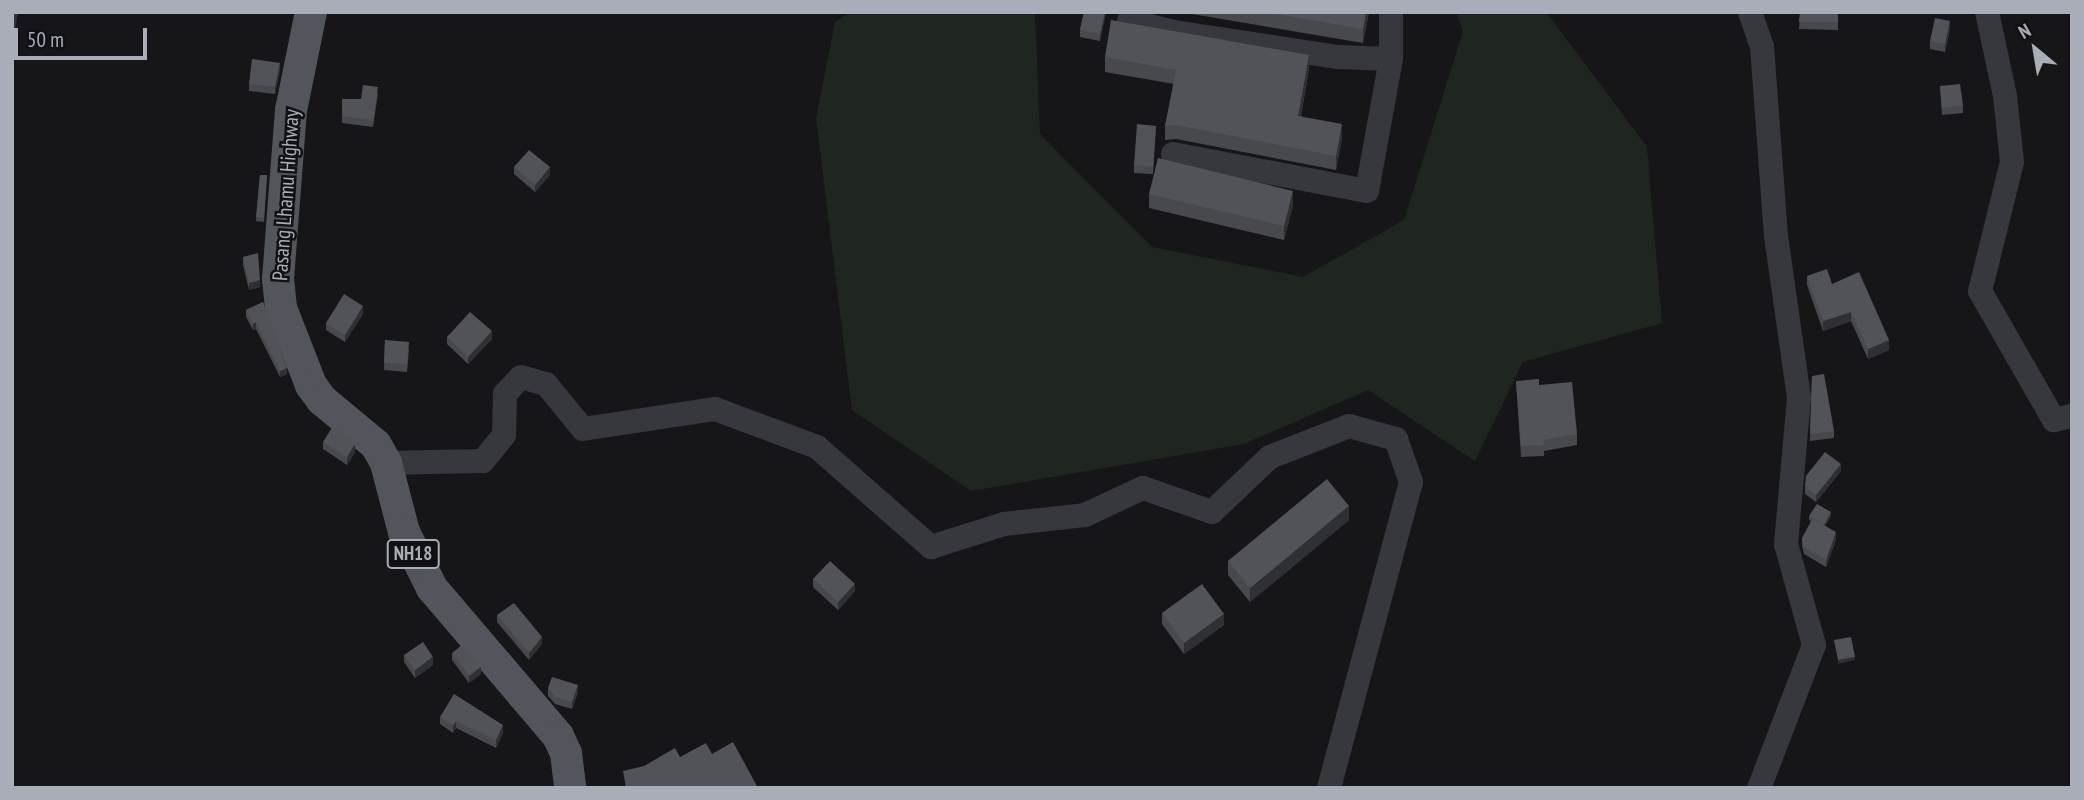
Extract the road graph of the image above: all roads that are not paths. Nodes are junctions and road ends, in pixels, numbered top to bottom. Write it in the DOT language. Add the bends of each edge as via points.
graph roads {
  1 [pos="311,12"];
  2 [pos="1391,12"];
  3 [pos="1750,12"];
  4 [pos="1987,12"];
  5 [pos="1129,22"];
  6 [pos="1391,59"];
  7 [pos="1173,154"];
  8 [pos="2072,416"];
  9 [pos="386,463"];
  10 [pos="570,788"];
  11 [pos="1329,788"];
  12 [pos="1759,788"];
  1 -- 9 [label="main road, Pasang Lhamu Highway / NH18" via="291,110 278,279 281,308 311,386 376,445"];
  2 -- 6 [label="street"];
  3 -- 12 [label="street" via="1762,46 1776,236 1799,398 1786,544 1814,645"];
  4 -- 8 [label="street" via="2005,96 2012,162 1980,291 2054,420"];
  5 -- 6 [label="street" via="1338,57"];
  6 -- 7 [label="street" via="1367,191"];
  9 -- 10 [label="main road, Pasang Lhamu Highway / NH18" via="404,532 421,571 452,615 558,736 566,753"];
  9 -- 11 [label="street" via="483,461 504,435 505,394 521,377 547,384 583,429 715,409 817,447 932,547 1004,524 1086,515 1143,488 1212,512 1270,457 1349,426 1396,439 1411,482"];
}
